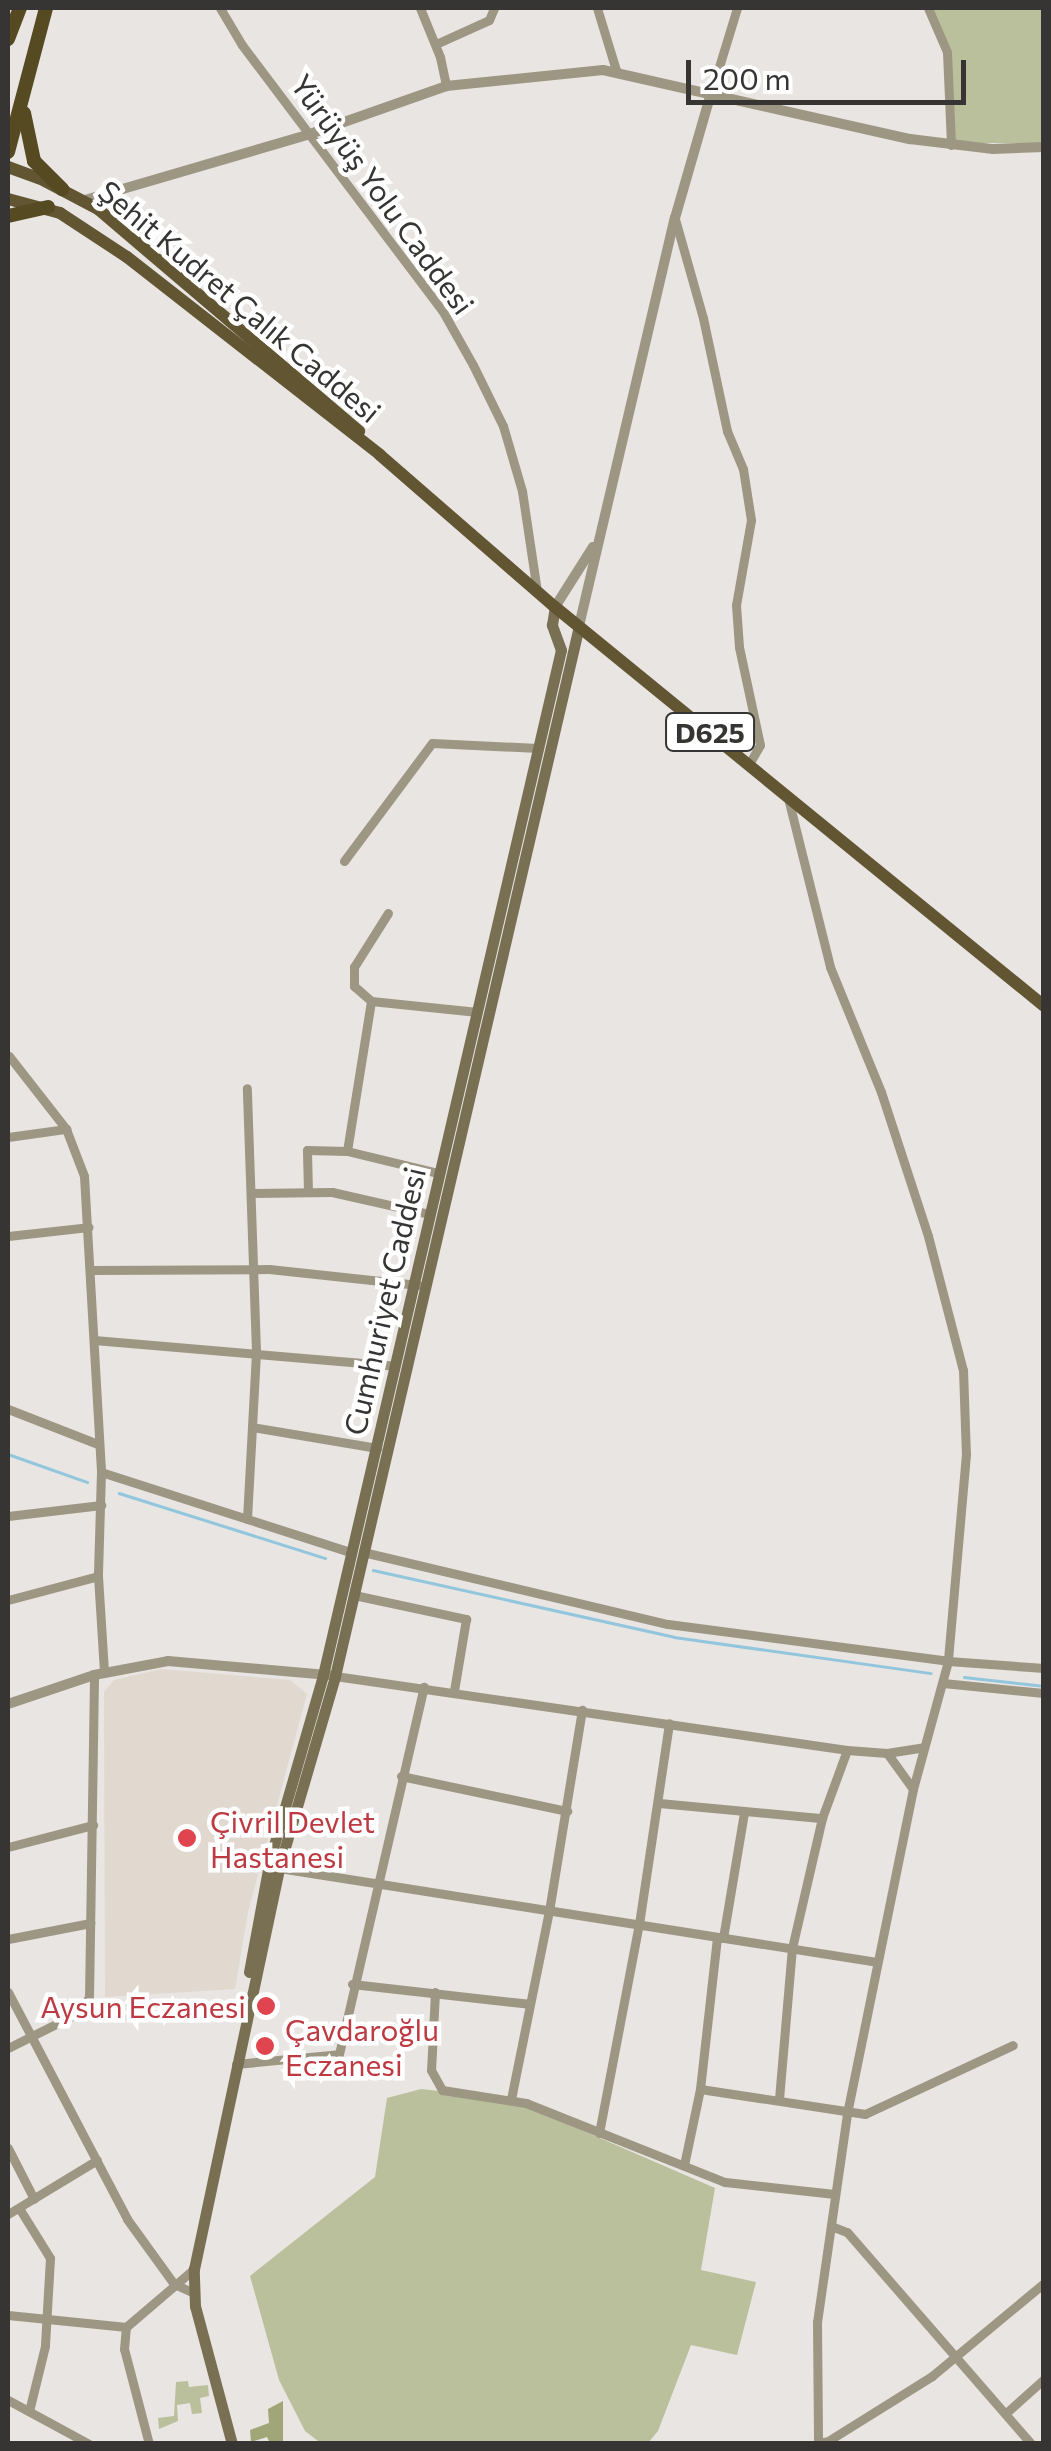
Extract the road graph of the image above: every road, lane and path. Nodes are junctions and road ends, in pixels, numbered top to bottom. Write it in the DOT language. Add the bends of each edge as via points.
graph roads {
  1 [pos="20,8"];
  2 [pos="46,8"];
  3 [pos="220,8"];
  4 [pos="420,8"];
  5 [pos="494,8"];
  6 [pos="597,8"];
  7 [pos="737,8"];
  8 [pos="928,8"];
  9 [pos="8,39"];
  10 [pos="436,44"];
  11 [pos="616,70"];
  12 [pos="446,86"];
  13 [pos="711,93"];
  14 [pos="25,98"];
  15 [pos="310,134"];
  16 [pos="952,145"];
  17 [pos="1044,147"];
  18 [pos="8,152"];
  19 [pos="8,167"];
  20 [pos="62,189"];
  21 [pos="8,199"];
  22 [pos="85,200"];
  23 [pos="48,208"];
  24 [pos="8,216"];
  25 [pos="674,218"];
  26 [pos="380,455"];
  27 [pos="598,538"];
  28 [pos="537,591"];
  29 [pos="555,607"];
  30 [pos="579,626"];
  31 [pos="538,748"];
  32 [pos="749,764"];
  33 [pos="788,795"];
  34 [pos="344,862"];
  35 [pos="388,913"];
  36 [pos="371,1001"];
  37 [pos="1044,1006"];
  38 [pos="476,1012"];
  39 [pos="9,1056"];
  40 [pos="248,1088"];
  41 [pos="66,1129"];
  42 [pos="8,1136"];
  43 [pos="347,1151"];
  44 [pos="438,1172"];
  45 [pos="308,1192"];
  46 [pos="252,1193"];
  47 [pos="428,1214"];
  48 [pos="90,1227"];
  49 [pos="8,1236"];
  50 [pos="253,1269"];
  51 [pos="92,1270"];
  52 [pos="419,1285"];
  53 [pos="94,1340"];
  54 [pos="256,1351"];
  55 [pos="396,1366"];
  56 [pos="8,1409"];
  57 [pos="252,1427"];
  58 [pos="98,1444"];
  59 [pos="376,1448"];
  60 [pos="102,1472"];
  61 [pos="100,1505"];
  62 [pos="8,1516"];
  63 [pos="246,1519"];
  64 [pos="357,1552"];
  65 [pos="98,1576"];
  66 [pos="354,1595"];
  67 [pos="8,1600"];
  68 [pos="948,1661"];
  69 [pos="1044,1668"];
  70 [pos="99,1673"];
  71 [pos="329,1676"];
  72 [pos="943,1683"];
  73 [pos="424,1687"];
  74 [pos="454,1691"];
  75 [pos="1044,1693"];
  76 [pos="8,1704"];
  77 [pos="582,1710"];
  78 [pos="669,1723"];
  79 [pos="924,1746"];
  80 [pos="848,1750"];
  81 [pos="887,1753"];
  82 [pos="401,1776"];
  83 [pos="913,1789"];
  84 [pos="660,1803"];
  85 [pos="567,1811"];
  86 [pos="744,1812"];
  87 [pos="822,1818"];
  88 [pos="93,1825"];
  89 [pos="8,1845"];
  90 [pos="280,1868"];
  91 [pos="375,1884"];
  92 [pos="549,1911"];
  93 [pos="90,1923"];
  94 [pos="639,1924"];
  95 [pos="720,1937"];
  96 [pos="8,1938"];
  97 [pos="792,1948"];
  98 [pos="877,1962"];
  99 [pos="352,1984"];
  100 [pos="8,1992"];
  101 [pos="435,1992"];
  102 [pos="529,2004"];
  103 [pos="247,2006"];
  104 [pos="29,2039"];
  105 [pos="1013,2045"];
  106 [pos="8,2048"];
  107 [pos="236,2064"];
  108 [pos="700,2089"];
  109 [pos="511,2098"];
  110 [pos="779,2100"];
  111 [pos="847,2114"];
  112 [pos="599,2132"];
  113 [pos="8,2148"];
  114 [pos="97,2160"];
  115 [pos="684,2166"];
  116 [pos="834,2194"];
  117 [pos="34,2199"];
  118 [pos="20,2208"];
  119 [pos="8,2214"];
  120 [pos="830,2226"];
  121 [pos="194,2269"];
  122 [pos="1044,2283"];
  123 [pos="174,2284"];
  124 [pos="192,2292"];
  125 [pos="8,2316"];
  126 [pos="47,2318"];
  127 [pos="126,2327"];
  128 [pos="954,2359"];
  129 [pos="1044,2379"];
  130 [pos="8,2400"];
  131 [pos="29,2411"];
  132 [pos="1006,2413"];
  133 [pos="818,2443"];
  134 [pos="89,2444"];
  135 [pos="149,2444"];
  136 [pos="232,2444"];
  137 [pos="1031,2444"];
  1 -- 9 [label="highway"];
  2 -- 14 [label="highway"];
  3 -- 15 [label="street, Yürüyüş Yolu Caddesi"];
  4 -- 10 [label="street"];
  5 -- 10 [label="street" via="489,20"];
  6 -- 11 [label="street"];
  7 -- 13 [label="street"];
  8 -- 16 [label="street" via="947,52"];
  10 -- 12 [label="street"];
  11 -- 12 [label="street"];
  11 -- 13 [label="street"];
  12 -- 15 [label="street"];
  13 -- 16 [label="street"];
  13 -- 25 [label="street"];
  14 -- 18 [label="highway"];
  14 -- 20 [label="highway" via="30,153"];
  15 -- 22 [label="street"];
  15 -- 28 [label="street, Yürüyüş Yolu Caddesi" via="442,310 496,410 522,491"];
  16 -- 17 [label="street"];
  19 -- 20 [label="main road, Şehit Kudret Çalık Caddesi / D625"];
  20 -- 22 [label="main road, Şehit Kudret Çalık Caddesi / D625"];
  21 -- 23 [label="main road, Şehit Kudret Çalık Caddesi / D625"];
  22 -- 26 [label="main road, Şehit Kudret Çalık Caddesi / D625"];
  23 -- 24 [label="highway"];
  23 -- 26 [label="main road, Şehit Kudret Çalık Caddesi / D625" via="98,234"];
  25 -- 27 [label="street"];
  25 -- 32 [label="street" via="726,431 743,469 750,520 736,606 738,647 760,745"];
  26 -- 28 [label="main road, Şehit Kudret Çalık Caddesi / D625"];
  27 -- 29 [label="street"];
  27 -- 30 [label="street"];
  28 -- 29 [label="main road, Şehit Kudret Çalık Caddesi / D625"];
  29 -- 30 [label="main road, Şehit Kudret Çalık Caddesi / D625"];
  29 -- 31 [label="main road, Cumhuriyet Caddesi" via="552,626 561,650"];
  30 -- 32 [label="main road, Şehit Kudret Çalık Caddesi / D625"];
  30 -- 52 [label="main road, Cumhuriyet Caddesi"];
  31 -- 34 [label="street" via="432,743"];
  31 -- 38 [label="main road, Cumhuriyet Caddesi"];
  32 -- 33 [label="main road, Şehit Kudret Çalık Caddesi / D625"];
  33 -- 37 [label="main road, Şehit Kudret Çalık Caddesi / D625"];
  33 -- 68 [label="street" via="830,967 882,1092 962,1370 966,1454"];
  35 -- 36 [label="street" via="354,968 354,986"];
  36 -- 38 [label="street"];
  36 -- 43 [label="street"];
  38 -- 44 [label="main road, Cumhuriyet Caddesi"];
  39 -- 41 [label="street"];
  40 -- 46 [label="street"];
  41 -- 42 [label="street"];
  41 -- 48 [label="street" via="84,1176"];
  43 -- 44 [label="street"];
  43 -- 45 [label="street" via="307,1150"];
  44 -- 47 [label="main road, Cumhuriyet Caddesi"];
  45 -- 46 [label="street"];
  45 -- 47 [label="street"];
  46 -- 50 [label="street"];
  47 -- 52 [label="main road, Cumhuriyet Caddesi"];
  48 -- 49 [label="street"];
  48 -- 51 [label="street"];
  50 -- 51 [label="street"];
  50 -- 52 [label="street"];
  50 -- 54 [label="street"];
  51 -- 53 [label="street"];
  52 -- 55 [label="main road, Cumhuriyet Caddesi"];
  52 -- 64 [label="main road, Cumhuriyet Caddesi"];
  53 -- 54 [label="street"];
  53 -- 58 [label="street"];
  54 -- 55 [label="street"];
  54 -- 57 [label="street"];
  55 -- 59 [label="main road, Cumhuriyet Caddesi"];
  56 -- 58 [label="street"];
  57 -- 59 [label="street"];
  57 -- 63 [label="street"];
  58 -- 60 [label="street"];
  59 -- 64 [label="main road, Cumhuriyet Caddesi"];
  60 -- 61 [label="street"];
  60 -- 63 [label="street"];
  61 -- 62 [label="street"];
  61 -- 65 [label="street"];
  63 -- 64 [label="street"];
  64 -- 66 [label="main road, Cumhuriyet Caddesi"];
  64 -- 68 [label="street" via="668,1624"];
  64 -- 71 [label="main road, Cumhuriyet Caddesi"];
  65 -- 67 [label="street"];
  65 -- 70 [label="street"];
  66 -- 71 [label="main road, Cumhuriyet Caddesi"];
  66 -- 74 [label="street" via="466,1619"];
  68 -- 69 [label="street"];
  68 -- 72 [label="street"];
  70 -- 71 [label="street" via="194,1660"];
  70 -- 76 [label="street"];
  70 -- 88 [label="street"];
  71 -- 73 [label="street"];
  71 -- 90 [label="main road, Cumhuriyet Caddesi"];
  71 -- 103 [label="main road, Cumhuriyet Caddesi" via="262,1893"];
  72 -- 75 [label="street"];
  72 -- 79 [label="street"];
  73 -- 74 [label="street"];
  73 -- 82 [label="street"];
  74 -- 77 [label="street"];
  77 -- 78 [label="street"];
  77 -- 85 [label="street"];
  78 -- 80 [label="street"];
  78 -- 84 [label="street"];
  79 -- 81 [label="street"];
  79 -- 83 [label="street"];
  80 -- 81 [label="street"];
  80 -- 87 [label="street"];
  81 -- 83 [label="street"];
  82 -- 85 [label="street"];
  82 -- 91 [label="street"];
  83 -- 98 [label="street"];
  84 -- 86 [label="street"];
  84 -- 94 [label="street"];
  85 -- 92 [label="street"];
  86 -- 87 [label="street"];
  86 -- 95 [label="street"];
  87 -- 97 [label="street"];
  88 -- 89 [label="street"];
  88 -- 93 [label="street"];
  90 -- 91 [label="street"];
  90 -- 103 [label="main road, Cumhuriyet Caddesi"];
  91 -- 92 [label="street"];
  91 -- 99 [label="street"];
  92 -- 94 [label="street"];
  92 -- 102 [label="street"];
  93 -- 96 [label="street"];
  93 -- 104 [label="street" via="88,2003"];
  94 -- 95 [label="street"];
  94 -- 112 [label="street"];
  95 -- 97 [label="street"];
  95 -- 108 [label="street"];
  97 -- 98 [label="street"];
  97 -- 110 [label="street"];
  98 -- 111 [label="street"];
  99 -- 101 [label="street"];
  99 -- 107 [label="street" via="339,2054"];
  100 -- 104 [label="street"];
  101 -- 102 [label="street"];
  101 -- 109 [label="street" via="436,2083 442,2090"];
  102 -- 109 [label="street"];
  103 -- 107 [label="main road, Cumhuriyet Caddesi"];
  104 -- 106 [label="street"];
  104 -- 114 [label="street"];
  105 -- 111 [label="street" via="874,2112"];
  107 -- 121 [label="main road, Cumhuriyet Caddesi"];
  108 -- 110 [label="street"];
  108 -- 115 [label="street"];
  109 -- 112 [label="street"];
  110 -- 111 [label="street"];
  111 -- 116 [label="street"];
  112 -- 115 [label="street"];
  113 -- 117 [label="street"];
  114 -- 117 [label="street"];
  114 -- 123 [label="street" via="127,2218"];
  115 -- 116 [label="street" via="725,2182"];
  116 -- 120 [label="street"];
  117 -- 118 [label="street"];
  118 -- 119 [label="street"];
  118 -- 126 [label="street" via="50,2258"];
  120 -- 128 [label="street" via="847,2232"];
  120 -- 133 [label="street" via="815,2342"];
  121 -- 123 [label="street"];
  121 -- 124 [label="main road, Cumhuriyet Caddesi"];
  122 -- 128 [label="street"];
  123 -- 124 [label="street"];
  123 -- 127 [label="street"];
  124 -- 136 [label="main road, Cumhuriyet Caddesi"];
  125 -- 126 [label="street"];
  126 -- 127 [label="street"];
  126 -- 131 [label="street"];
  127 -- 135 [label="street" via="124,2349"];
  128 -- 132 [label="street"];
  128 -- 133 [label="street"];
  129 -- 132 [label="street"];
  130 -- 131 [label="street"];
  131 -- 134 [label="street"];
  132 -- 137 [label="street"];
}
